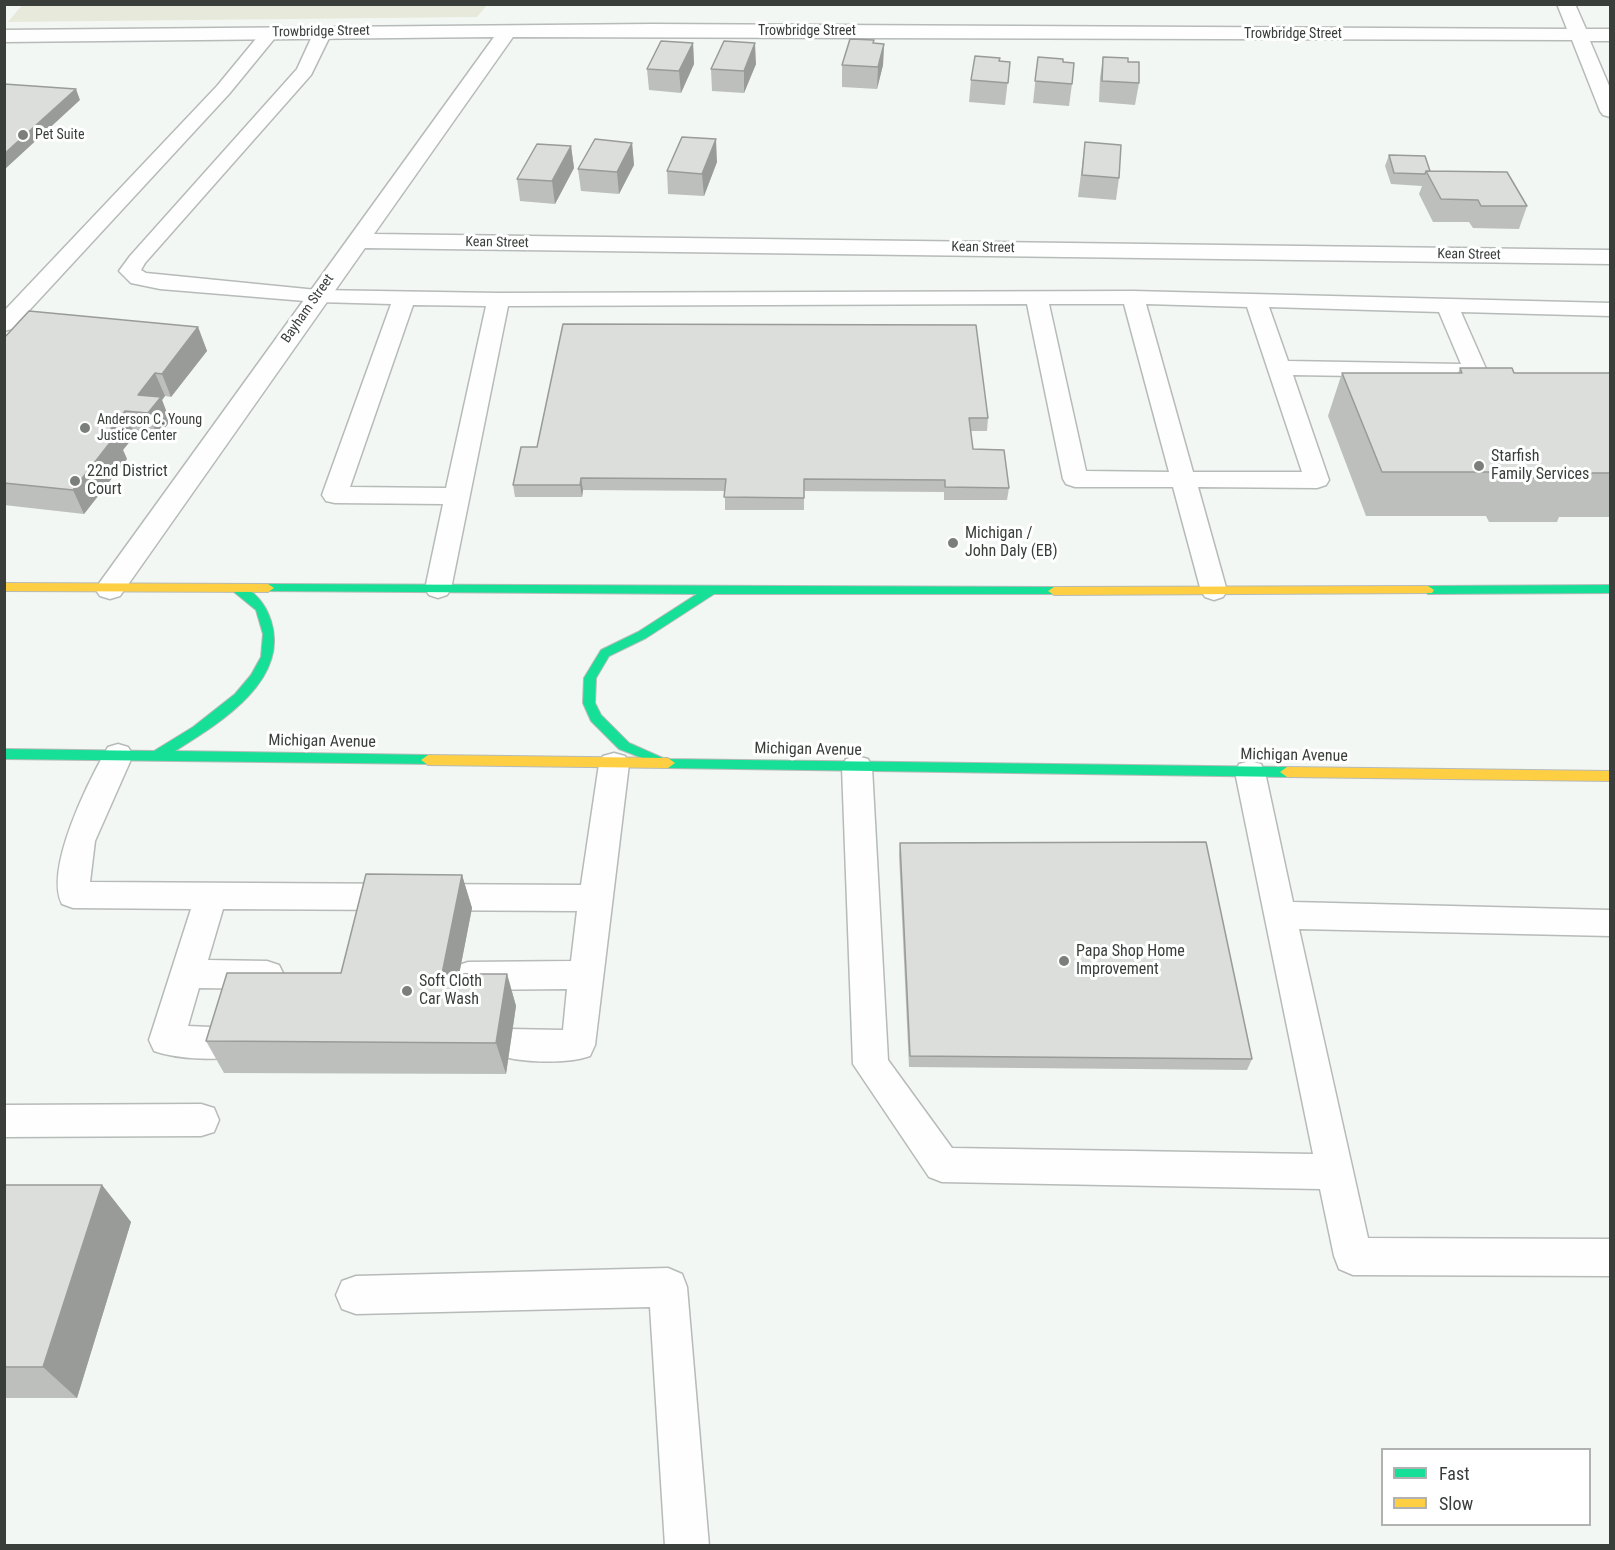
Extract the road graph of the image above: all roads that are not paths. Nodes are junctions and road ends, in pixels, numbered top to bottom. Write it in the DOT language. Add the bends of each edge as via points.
graph roads {
  1 [pos="1566,4"];
  2 [pos="508,31"];
  3 [pos="322,32"];
  4 [pos="270,33"];
  5 [pos="1579,35"];
  6 [pos="1611,35"];
  7 [pos="4,36"];
  8 [pos="1611,111"];
  9 [pos="356,241"];
  10 [pos="1611,257"];
  11 [pos="317,296"];
  12 [pos="1133,297"];
  13 [pos="404,298"];
  14 [pos="1037,298"];
  15 [pos="498,300"];
  16 [pos="1256,301"];
  17 [pos="1447,306"];
  18 [pos="1611,310"];
  19 [pos="4,324"];
  20 [pos="1279,368"];
  21 [pos="1185,480"];
  22 [pos="459,496"];
  23 [pos="4,587"];
  24 [pos="111,589"];
  25 [pos="238,589"];
  26 [pos="438,589"];
  27 [pos="1611,589"];
  28 [pos="711,590"];
  29 [pos="1214,591"];
  30 [pos="4,753"];
  31 [pos="118,755"];
  32 [pos="157,756"];
  33 [pos="614,764"];
  34 [pos="672,765"];
  35 [pos="857,767"];
  36 [pos="1250,772"];
  37 [pos="1611,776"];
  38 [pos="211,896"];
  39 [pos="596,898"];
  40 [pos="1280,915"];
  41 [pos="1611,923"];
  42 [pos="187,974"];
  43 [pos="459,975"];
  44 [pos="586,975"];
  45 [pos="292,976"];
  46 [pos="233,1043"];
  47 [pos="510,1044"];
  48 [pos="201,1120"];
  49 [pos="4,1121"];
  50 [pos="1334,1172"];
  51 [pos="1611,1258"];
  52 [pos="356,1295"];
  53 [pos="687,1545"];
  1 -- 5 [label="street"];
  2 -- 3 [label="street, Trowbridge Street"];
  2 -- 5 [label="street, Trowbridge Street"];
  2 -- 9 [label="street, Bayham Street"];
  3 -- 4 [label="street, Trowbridge Street"];
  3 -- 11 [label="lane" via="305,71 130,271 139,278 160,283"];
  4 -- 7 [label="street, Trowbridge Street"];
  4 -- 19 [label="lane" via="230,82"];
  5 -- 6 [label="street, Trowbridge Street"];
  5 -- 8 [label="street"];
  9 -- 10 [label="street, Kean Street"];
  9 -- 11 [label="street, Bayham Street"];
  11 -- 13 [label="lane"];
  11 -- 24 [label="street, Bayham Street"];
  12 -- 14 [label="lane"];
  12 -- 16 [label="lane"];
  12 -- 21 [label="lane"];
  13 -- 15 [label="lane"];
  13 -- 22 [label="lane" via="334,495"];
  14 -- 15 [label="lane"];
  14 -- 21 [label="lane" via="1075,479"];
  15 -- 22 [label="lane"];
  16 -- 17 [label="lane"];
  16 -- 20 [label="lane"];
  17 -- 18 [label="lane"];
  17 -- 20 [label="lane" via="1476,371"];
  20 -- 21 [label="lane" via="1317,480"];
  21 -- 29 [label="lane"];
  22 -- 26 [label="lane"];
  23 -- 24 [label="main road"];
  24 -- 25 [label="main road"];
  25 -- 26 [label="main road"];
  25 -- 32 [label="main road" via="261,609 271,632 267,658 254,684 229,708"];
  26 -- 28 [label="main road"];
  27 -- 29 [label="main road"];
  28 -- 29 [label="main road"];
  28 -- 34 [label="main road" via="642,635 605,653 590,678 590,703 596,718 624,746"];
  30 -- 31 [label="main road, Michigan Avenue"];
  31 -- 32 [label="main road, Michigan Avenue"];
  31 -- 38 [label="lane" via="80,841 73,896"];
  32 -- 33 [label="main road, Michigan Avenue"];
  33 -- 34 [label="main road, Michigan Avenue"];
  33 -- 39 [label="lane"];
  34 -- 35 [label="main road, Michigan Avenue"];
  35 -- 36 [label="main road, Michigan Avenue"];
  35 -- 50 [label="lane" via="871,1064 942,1165"];
  36 -- 37 [label="main road, Michigan Avenue"];
  36 -- 40 [label="lane"];
  38 -- 39 [label="lane"];
  38 -- 42 [label="lane"];
  39 -- 44 [label="lane"];
  40 -- 41 [label="lane"];
  40 -- 50 [label="lane"];
  42 -- 45 [label="lane"];
  42 -- 46 [label="lane" via="166,1040"];
  43 -- 44 [label="lane"];
  44 -- 47 [label="lane" via="578,1045"];
  48 -- 49 [label="lane"];
  50 -- 51 [label="lane" via="1353,1256"];
  52 -- 53 [label="lane" via="668,1287"];
}
